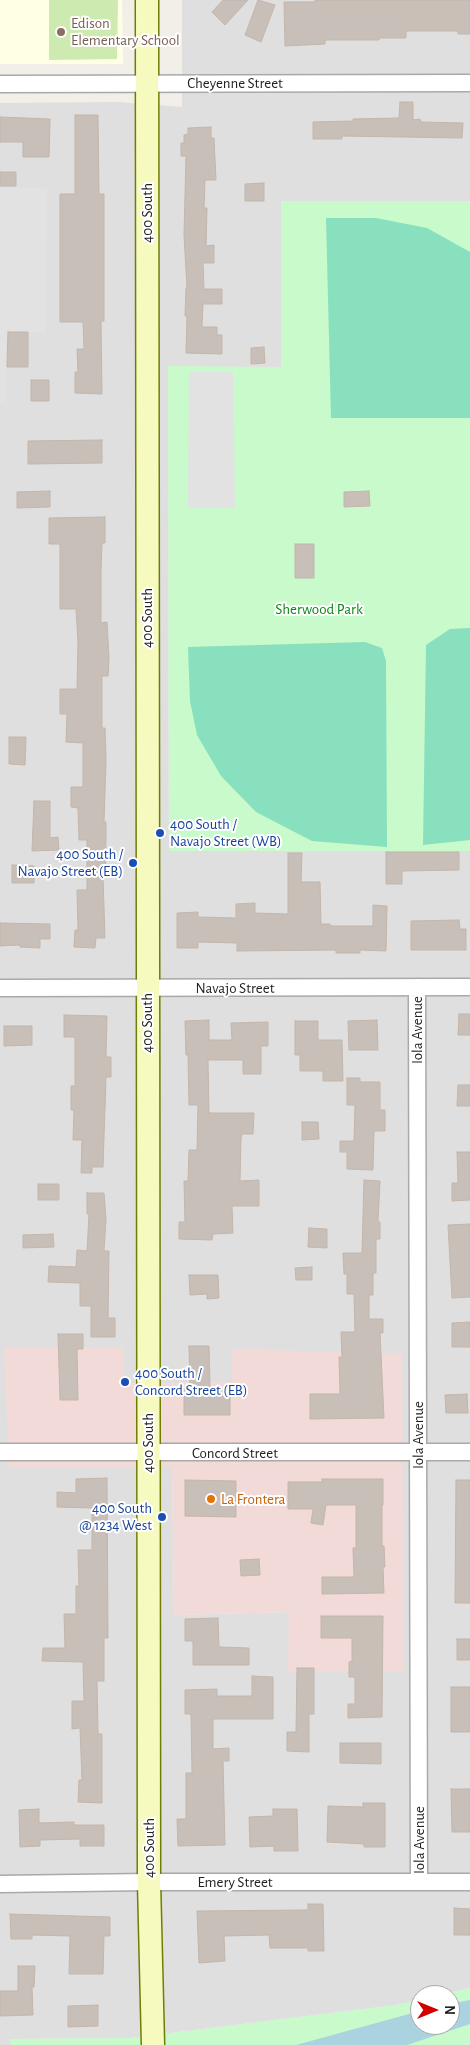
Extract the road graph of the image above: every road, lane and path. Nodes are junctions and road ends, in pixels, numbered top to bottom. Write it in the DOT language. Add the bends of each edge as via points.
graph roads {
  1 [pos="147,0"];
  2 [pos="0,84"];
  3 [pos="147,84"];
  4 [pos="470,84"];
  5 [pos="470,987"];
  6 [pos="0,988"];
  7 [pos="147,988"];
  8 [pos="416,988"];
  9 [pos="0,1452"];
  10 [pos="148,1452"];
  11 [pos="470,1452"];
  12 [pos="418,1453"];
  13 [pos="149,1882"];
  14 [pos="419,1882"];
  15 [pos="470,1882"];
  16 [pos="0,1884"];
  17 [pos="153,2045"];
  1 -- 3 [label="main road, 400 South"];
  2 -- 3 [label="street, Cheyenne Street"];
  3 -- 4 [label="street, Cheyenne Street"];
  3 -- 7 [label="main road, 400 South"];
  5 -- 8 [label="street, Navajo Street"];
  6 -- 7 [label="street, Navajo Street"];
  7 -- 8 [label="street, Navajo Street"];
  7 -- 10 [label="main road, 400 South"];
  8 -- 12 [label="street, Iola Avenue"];
  9 -- 10 [label="street, Concord Street"];
  10 -- 12 [label="street, Concord Street"];
  10 -- 13 [label="main road, 400 South"];
  11 -- 12 [label="street, Concord Street"];
  12 -- 14 [label="street, Iola Avenue"];
  13 -- 14 [label="street, Emery Street"];
  13 -- 16 [label="street, Emery Street"];
  13 -- 17 [label="main road, 400 South"];
  14 -- 15 [label="street, Emery Street"];
}
